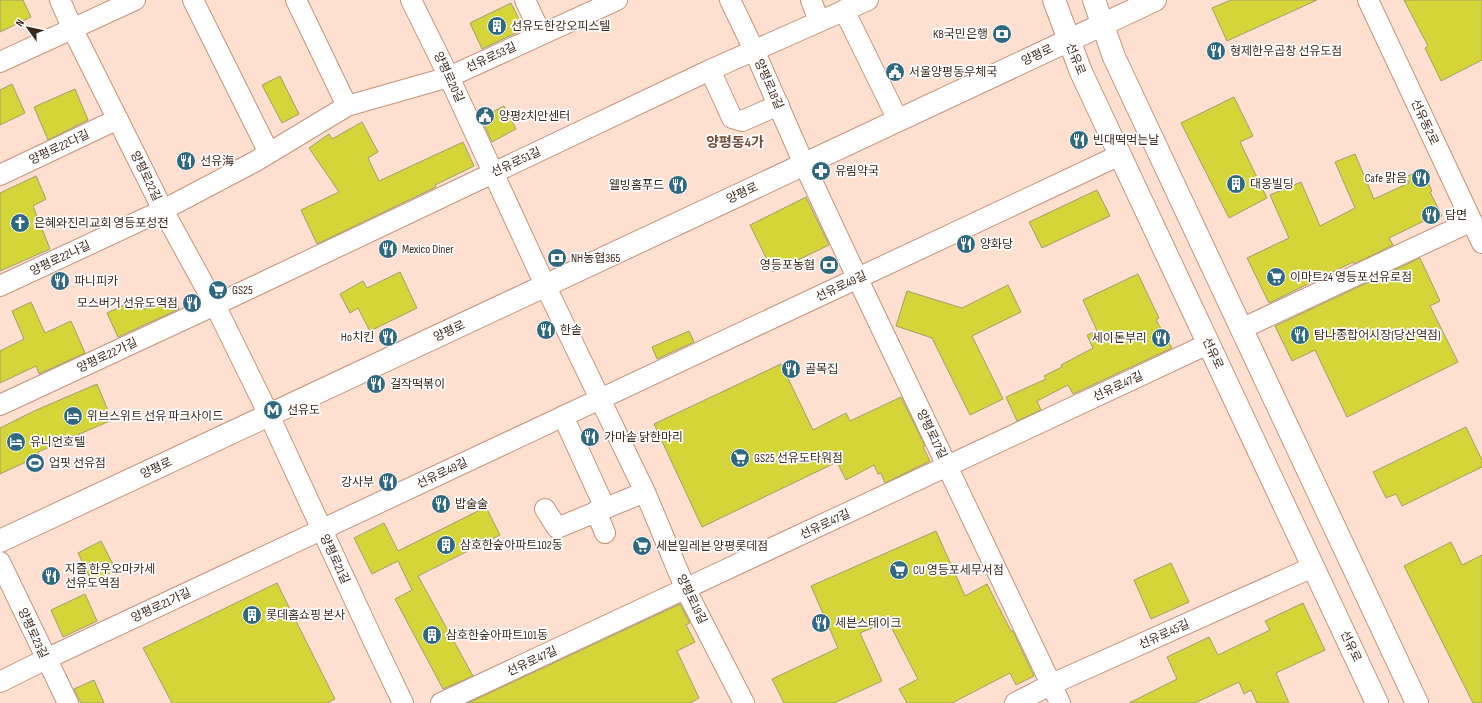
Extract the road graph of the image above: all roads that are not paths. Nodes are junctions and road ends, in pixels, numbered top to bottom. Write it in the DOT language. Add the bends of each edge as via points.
graph roads {
  1 [pos="60,0"];
  2 [pos="135,0"];
  3 [pos="193,0"];
  4 [pos="296,0"];
  5 [pos="411,0"];
  6 [pos="525,0"];
  7 [pos="614,0"];
  8 [pos="811,0"];
  9 [pos="868,0"];
  10 [pos="1054,0"];
  11 [pos="1094,0"];
  12 [pos="1155,0"];
  13 [pos="1368,0"];
  14 [pos="734,1"];
  15 [pos="844,10"];
  16 [pos="819,21"];
  17 [pos="1103,24"];
  18 [pos="73,30"];
  19 [pos="541,34"];
  20 [pos="1069,40"];
  21 [pos="754,50"];
  22 [pos="0,62"];
  23 [pos="710,70"];
  24 [pos="449,76"];
  25 [pos="778,105"];
  26 [pos="347,106"];
  27 [pos="118,119"];
  28 [pos="898,120"];
  29 [pos="269,153"];
  30 [pos="1120,155"];
  31 [pos="804,164"];
  32 [pos="493,172"];
  33 [pos="0,175"];
  34 [pos="163,210"];
  35 [pos="1472,221"];
  36 [pos="1482,243"];
  37 [pos="858,278"];
  38 [pos="0,286"];
  39 [pos="545,286"];
  40 [pos="215,305"];
  41 [pos="1242,329"];
  42 [pos="1208,344"];
  43 [pos="600,399"];
  44 [pos="0,405"];
  45 [pos="269,415"];
  46 [pos="563,416"];
  47 [pos="947,466"];
  48 [pos="645,492"];
  49 [pos="546,509"];
  50 [pos="600,510"];
  51 [pos="322,530"];
  52 [pos="605,533"];
  53 [pos="0,541"];
  54 [pos="0,562"];
  55 [pos="1313,567"];
  56 [pos="686,590"];
  57 [pos="46,659"];
  58 [pos="0,682"];
  59 [pos="1052,684"];
  60 [pos="68,703"];
  61 [pos="403,703"];
  62 [pos="441,703"];
  63 [pos="744,703"];
  64 [pos="1014,703"];
  65 [pos="1060,703"];
  66 [pos="1377,703"];
  67 [pos="1417,703"];
  1 -- 18 [label="street, 양평로22길"];
  2 -- 18 [label="street"];
  3 -- 29 [label="street"];
  4 -- 26 [label="street"];
  5 -- 24 [label="street, 양평로20길"];
  6 -- 19 [label="street"];
  7 -- 19 [label="street, 선유로53길"];
  8 -- 16 [label="street"];
  9 -- 15 [label="street, 선유로51길"];
  10 -- 20 [label="main road, 선유로"];
  11 -- 17 [label="main road"];
  12 -- 17 [label="main road, 양평로"];
  13 -- 35 [label="street, 선유동2로"];
  14 -- 21 [label="street, 양평로18길"];
  15 -- 16 [label="street, 선유로51길"];
  15 -- 28 [label="street"];
  16 -- 21 [label="street, 선유로51길"];
  17 -- 20 [label="main road, 양평로"];
  17 -- 41 [label="main road" via="1114,57"];
  18 -- 22 [label="street"];
  18 -- 27 [label="street, 양평로22길"];
  19 -- 24 [label="street, 선유로53길"];
  20 -- 28 [label="main road, 양평로"];
  20 -- 30 [label="main road, 선유로" via="1081,72"];
  21 -- 23 [label="street, 선유로51길"];
  21 -- 25 [label="street, 양평로18길"];
  23 -- 25 [label="street" via="732,118 742,121"];
  23 -- 32 [label="street, 선유로51길"];
  24 -- 26 [label="street, 선유로53길"];
  24 -- 32 [label="street, 양평로20길"];
  25 -- 31 [label="street, 양평로18길"];
  26 -- 29 [label="street, 선유로53길"];
  27 -- 33 [label="street, 양평로22다길"];
  27 -- 34 [label="street, 양평로22길"];
  28 -- 31 [label="main road, 양평로"];
  29 -- 34 [label="street, 선유로53길"];
  30 -- 37 [label="street, 선유로49길"];
  30 -- 42 [label="main road, 선유로"];
  31 -- 37 [label="street, 양평로17길"];
  31 -- 39 [label="main road, 양평로"];
  32 -- 39 [label="street, 양평로20길"];
  32 -- 40 [label="street, 선유로51길"];
  34 -- 38 [label="street, 양평로22나길"];
  34 -- 40 [label="street, 양평로22길"];
  35 -- 36 [label="street, 선유동2로"];
  35 -- 41 [label="street"];
  37 -- 43 [label="street, 선유로49길"];
  37 -- 47 [label="street, 양평로17길"];
  39 -- 43 [label="street, 양평로19길"];
  39 -- 45 [label="main road, 양평로"];
  40 -- 44 [label="street, 양평로22가길"];
  40 -- 45 [label="street, 양평로22길"];
  41 -- 67 [label="main road"];
  42 -- 47 [label="street, 선유로47길"];
  42 -- 55 [label="main road, 선유로"];
  43 -- 46 [label="street, 선유로49길"];
  43 -- 48 [label="street, 양평로19길"];
  45 -- 51 [label="street, 양평로21길"];
  45 -- 53 [label="main road, 양평로"];
  46 -- 50 [label="street"];
  46 -- 51 [label="street, 선유로49길"];
  47 -- 56 [label="street, 선유로47길"];
  47 -- 59 [label="street, 양평로17길"];
  48 -- 50 [label="street"];
  48 -- 56 [label="street, 양평로19길"];
  49 -- 50 [label="street" via="557,528"];
  50 -- 52 [label="street"];
  51 -- 57 [label="street, 양평로21가길"];
  51 -- 61 [label="street, 양평로21길"];
  54 -- 57 [label="street, 양평로23길"];
  55 -- 59 [label="street, 선유로45길"];
  55 -- 66 [label="main road, 선유로"];
  56 -- 62 [label="street, 선유로47길"];
  56 -- 63 [label="street, 양평로19길"];
  57 -- 58 [label="street, 양평로21가길"];
  57 -- 60 [label="street, 양평로23길"];
  59 -- 64 [label="street, 선유로45길"];
  59 -- 65 [label="street, 양평로17길"];
}
